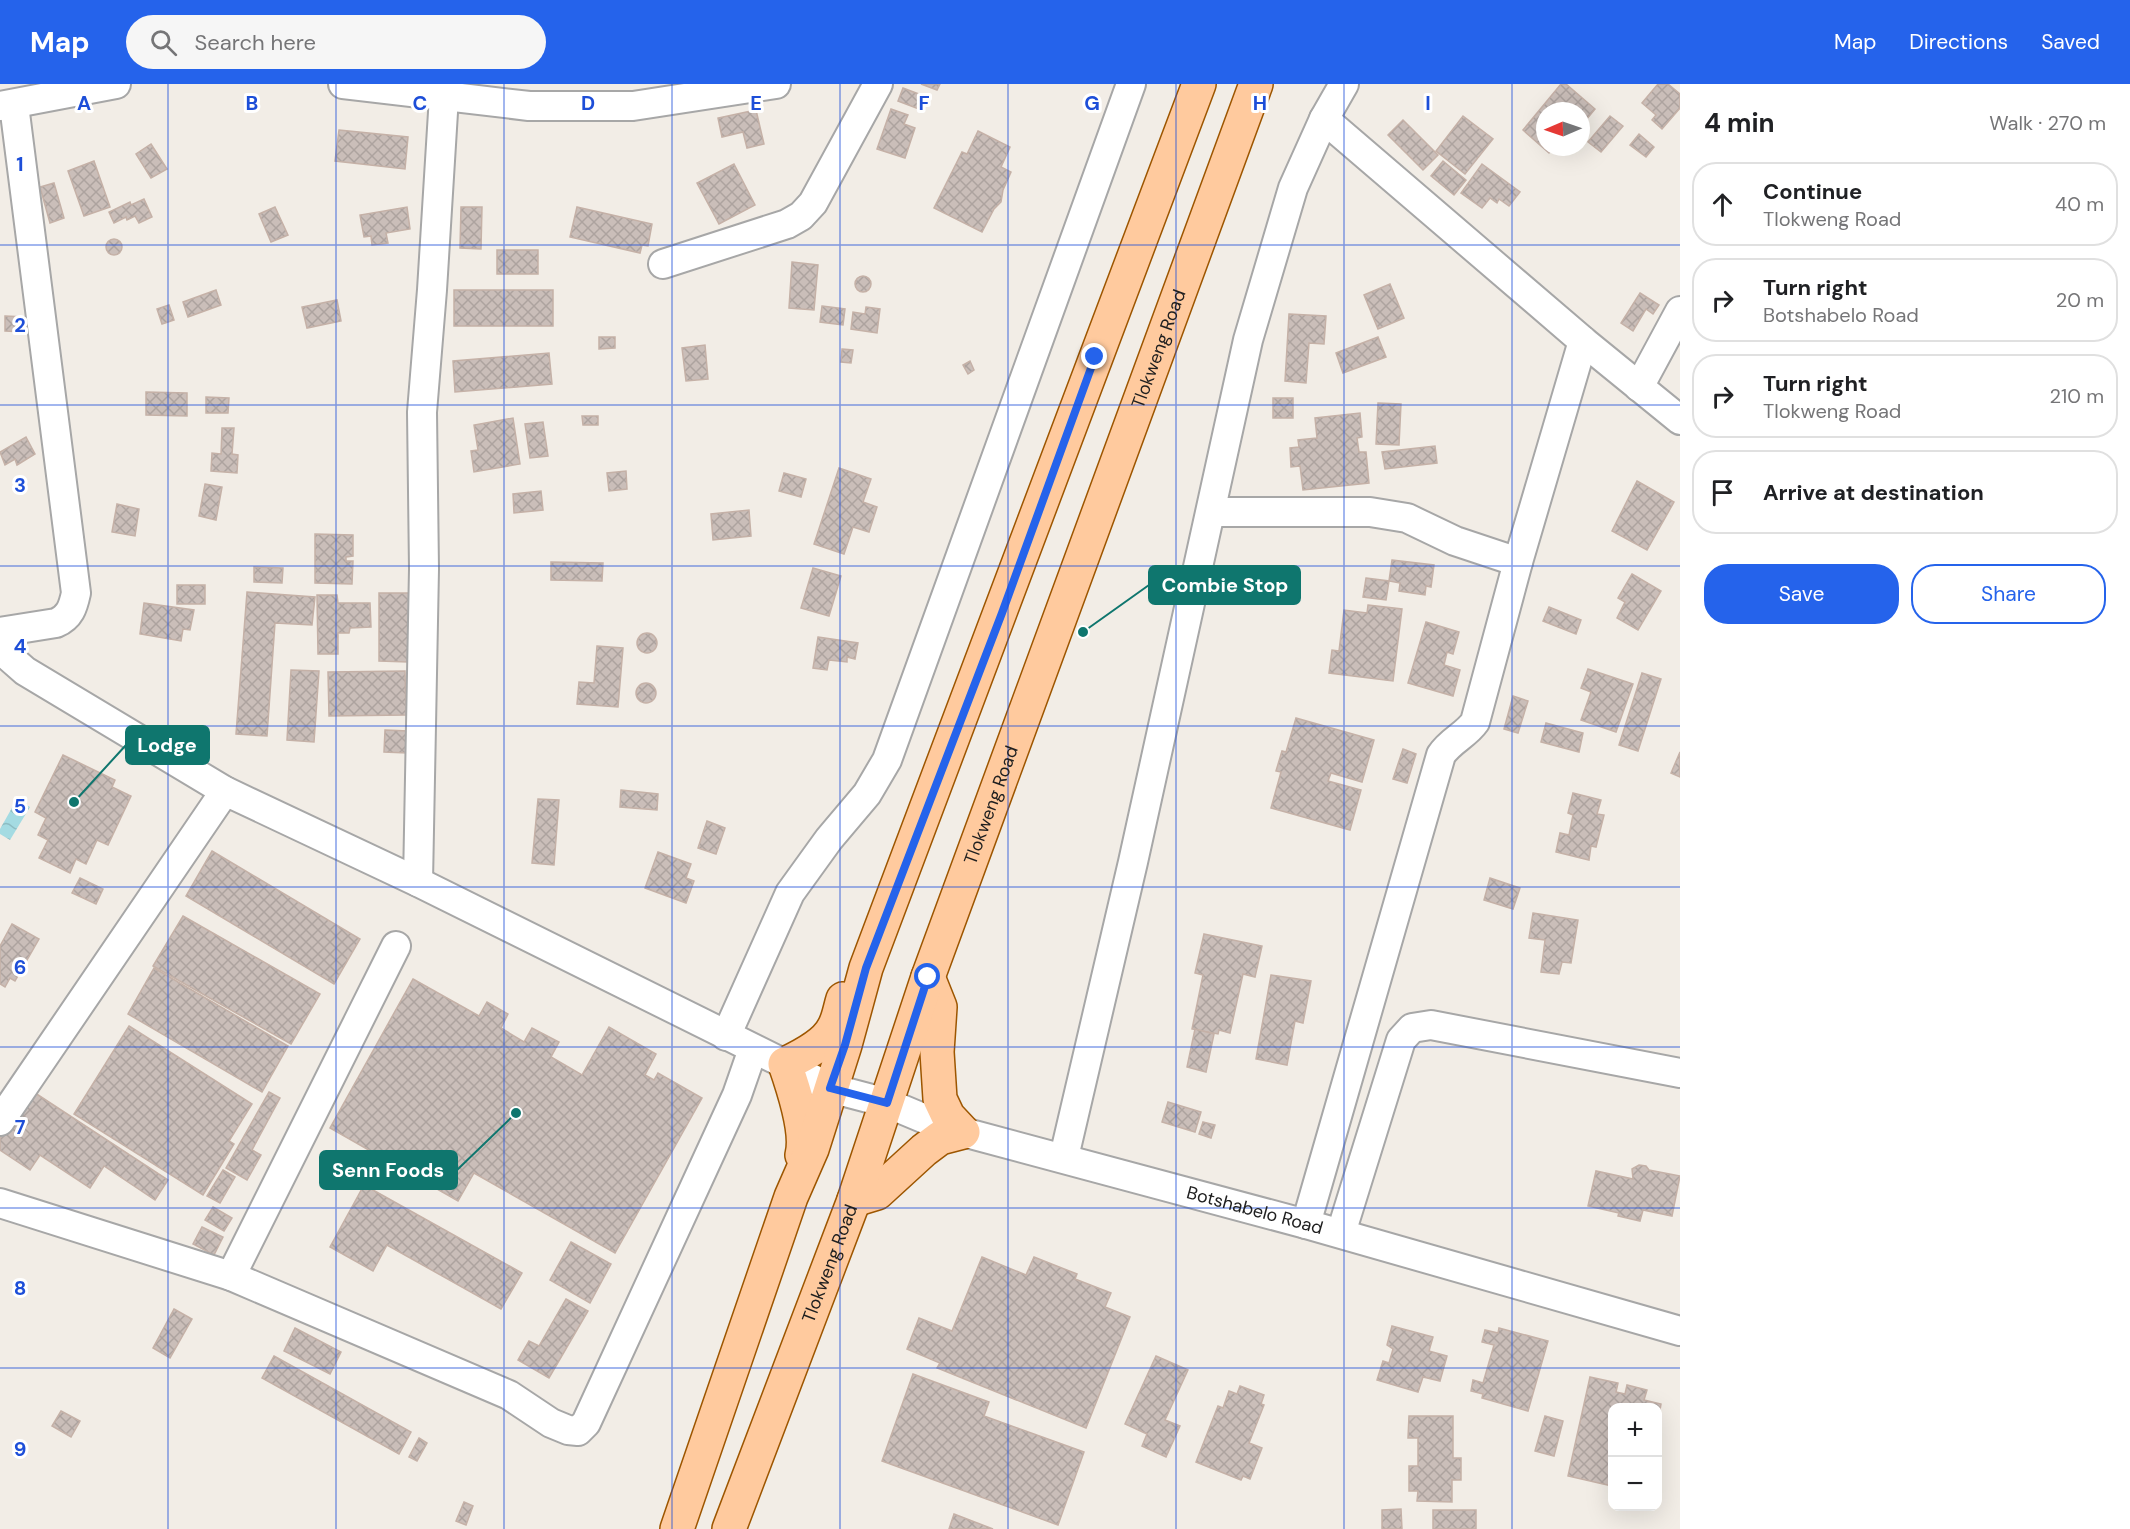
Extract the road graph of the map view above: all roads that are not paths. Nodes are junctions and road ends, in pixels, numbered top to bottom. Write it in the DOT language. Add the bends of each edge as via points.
graph roads {
  1 [pos="116,84"];
  2 [pos="343,84"];
  3 [pos="776,84"];
  4 [pos="878,84"];
  5 [pos="1131,84"];
  6 [pos="1199,84"];
  7 [pos="1256,84"];
  8 [pos="1344,84"];
  9 [pos="444,96"];
  10 [pos="7,105"];
  11 [pos="1324,119"];
  12 [pos="663,264"];
  13 [pos="1680,311"];
  14 [pos="1583,341"];
  15 [pos="1640,387"];
  16 [pos="1680,420"];
  17 [pos="1211,512"];
  18 [pos="1518,562"];
  19 [pos="0,632"];
  20 [pos="0,649"];
  21 [pos="225,791"];
  22 [pos="418,882"];
  23 [pos="396,946"];
  24 [pos="866,968"];
  25 [pos="928,977"];
  26 [pos="726,1035"];
  27 [pos="753,1048"];
  28 [pos="785,1064"];
  29 [pos="1680,1073"];
  30 [pos="830,1088"];
  31 [pos="887,1103"];
  32 [pos="0,1121"];
  33 [pos="963,1132"];
  34 [pos="1064,1157"];
  35 [pos="791,1197"];
  36 [pos="854,1200"];
  37 [pos="0,1203"];
  38 [pos="1306,1224"];
  39 [pos="1341,1233"];
  40 [pos="231,1276"];
  41 [pos="1680,1331"];
  42 [pos="677,1529"];
  43 [pos="729,1529"];
  1 -- 10 [label="street"];
  2 -- 9 [label="street"];
  3 -- 9 [label="street" via="633,106 529,106"];
  4 -- 12 [label="street" via="813,203 801,216"];
  5 -- 26 [label="street" via="887,760 867,794 790,893"];
  6 -- 24 [label="main road"];
  7 -- 25 [label="main road, Tlokweng Road"];
  8 -- 11 [label="street"];
  9 -- 22 [label="street" via="422,412 424,569"];
  10 -- 19 [label="street" via="76,593 72,610 64,620"];
  11 -- 14 [label="street"];
  11 -- 17 [label="street" via="1293,188 1248,340"];
  13 -- 15 [label="street"];
  14 -- 15 [label="street"];
  14 -- 18 [label="street"];
  15 -- 16 [label="street"];
  17 -- 18 [label="street" via="1389,514"];
  17 -- 34 [label="street"];
  18 -- 38 [label="street" via="1475,722 1441,755"];
  20 -- 21 [label="street, Botshabelo Road" via="25,671"];
  21 -- 22 [label="street, Botshabelo Road"];
  21 -- 32 [label="street"];
  22 -- 26 [label="street, Botshabelo Road"];
  23 -- 40 [label="street"];
  24 -- 28 [label="main road" via="845,992 834,1028 811,1049"];
  24 -- 30 [label="main road"];
  25 -- 31 [label="main road, Tlokweng Road"];
  25 -- 33 [label="main road" via="940,1007 940,1099 948,1116"];
  26 -- 27 [label="street, Botshabelo Road"];
  27 -- 28 [label="street, Botshabelo Road"];
  27 -- 40 [label="street" via="737,1095 586,1423 578,1431 551,1423 509,1395"];
  28 -- 30 [label="street, Botshabelo Road"];
  28 -- 35 [label="main road" via="795,1093 804,1147"];
  29 -- 39 [label="street" via="1431,1025 1412,1028 1401,1040"];
  30 -- 31 [label="street, Botshabelo Road"];
  30 -- 35 [label="main road" via="812,1149"];
  31 -- 33 [label="street, Botshabelo Road"];
  31 -- 36 [label="main road, Tlokweng Road"];
  33 -- 34 [label="street, Botshabelo Road"];
  33 -- 36 [label="main road" via="940,1138 878,1193"];
  34 -- 38 [label="street, Botshabelo Road"];
  35 -- 42 [label="main road"];
  36 -- 43 [label="main road, Tlokweng Road"];
  37 -- 40 [label="street"];
  38 -- 39 [label="street, Botshabelo Road"];
  39 -- 41 [label="street, Botshabelo Road"];
}
